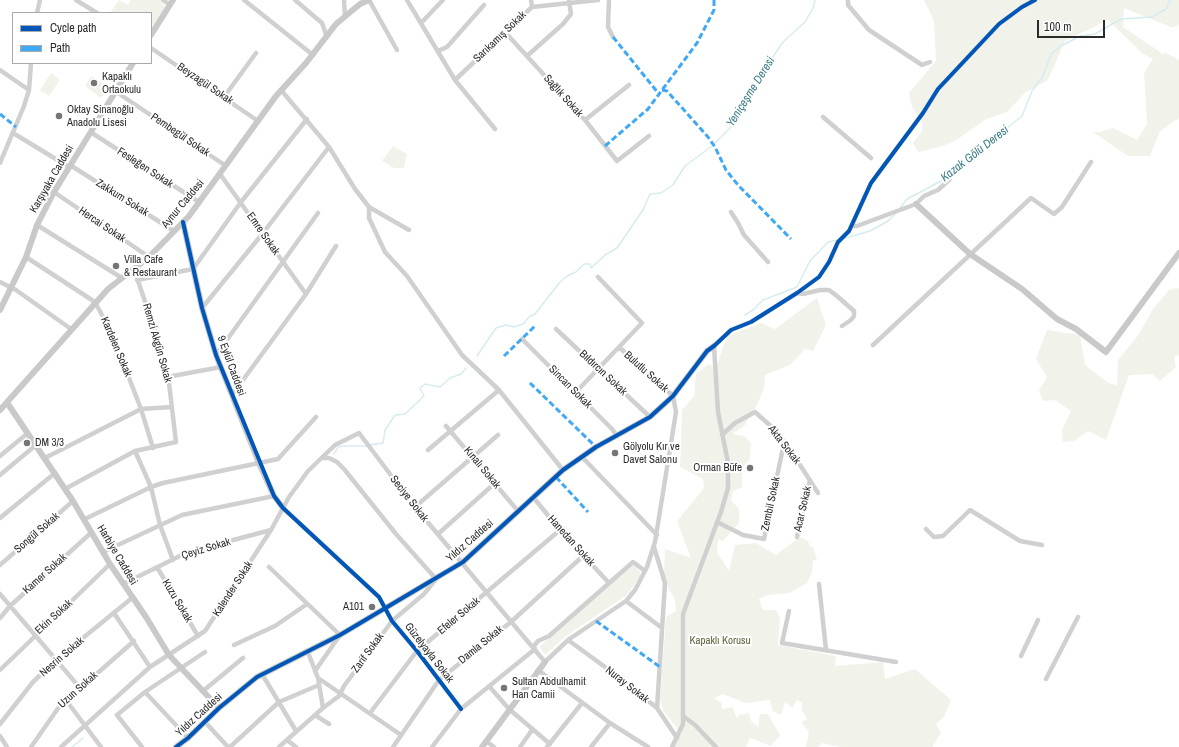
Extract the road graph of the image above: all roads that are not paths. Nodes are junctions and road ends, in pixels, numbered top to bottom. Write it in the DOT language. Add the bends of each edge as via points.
graph roads {
  1 [pos="40,0"];
  2 [pos="76,0"];
  3 [pos="163,0"];
  4 [pos="244,0"];
  5 [pos="295,0"];
  6 [pos="344,0"];
  7 [pos="369,0"];
  8 [pos="407,0"];
  9 [pos="443,0"];
  10 [pos="531,0"];
  11 [pos="598,0"];
  12 [pos="609,0"];
  13 [pos="848,0"];
  14 [pos="1035,0"];
  15 [pos="569,1"];
  16 [pos="172,2"];
  17 [pos="484,5"];
  18 [pos="532,7"];
  19 [pos="37,12"];
  20 [pos="95,12"];
  21 [pos="345,16"];
  22 [pos="421,23"];
  23 [pos="505,32"];
  24 [pos="152,33"];
  25 [pos="327,37"];
  26 [pos="613,37"];
  27 [pos="152,49"];
  28 [pos="397,50"];
  29 [pos="438,52"];
  30 [pos="256,53"];
  31 [pos="312,55"];
  32 [pos="527,56"];
  33 [pos="930,62"];
  34 [pos="31,64"];
  35 [pos="132,64"];
  36 [pos="0,70"];
  37 [pos="455,80"];
  38 [pos="629,85"];
  39 [pos="29,90"];
  40 [pos="282,90"];
  41 [pos="115,91"];
  42 [pos="224,97"];
  43 [pos="823,117"];
  44 [pos="307,119"];
  45 [pos="585,120"];
  46 [pos="258,121"];
  47 [pos="495,129"];
  48 [pos="13,133"];
  49 [pos="92,133"];
  50 [pos="649,136"];
  51 [pos="329,147"];
  52 [pos="872,158"];
  53 [pos="1091,162"];
  54 [pos="0,163"];
  55 [pos="70,166"];
  56 [pos="226,166"];
  57 [pos="220,174"];
  58 [pos="950,179"];
  59 [pos="54,192"];
  60 [pos="199,202"];
  61 [pos="241,202"];
  62 [pos="916,204"];
  63 [pos="369,206"];
  64 [pos="731,212"];
  65 [pos="318,213"];
  66 [pos="183,222"];
  67 [pos="37,225"];
  68 [pos="851,226"];
  69 [pos="409,230"];
  70 [pos="174,231"];
  71 [pos="263,233"];
  72 [pos="336,246"];
  73 [pos="1179,253"];
  74 [pos="970,254"];
  75 [pos="26,257"];
  76 [pos="149,257"];
  77 [pos="768,262"];
  78 [pos="284,263"];
  79 [pos="134,269"];
  80 [pos="193,269"];
  81 [pos="598,277"];
  82 [pos="122,278"];
  83 [pos="137,280"];
  84 [pos="0,282"];
  85 [pos="11,288"];
  86 [pos="797,293"];
  87 [pos="306,294"];
  88 [pos="95,302"];
  89 [pos="202,308"];
  90 [pos="0,310"];
  91 [pos="842,326"];
  92 [pos="71,329"];
  93 [pos="556,329"];
  94 [pos="522,339"];
  95 [pos="873,345"];
  96 [pos="714,346"];
  97 [pos="619,347"];
  98 [pos="216,355"];
  99 [pos="221,367"];
  100 [pos="598,368"];
  101 [pos="168,377"];
  102 [pos="499,390"];
  103 [pos="575,393"];
  104 [pos="232,395"];
  105 [pos="673,396"];
  106 [pos="8,404"];
  107 [pos="172,407"];
  108 [pos="141,409"];
  109 [pos="0,410"];
  110 [pos="316,417"];
  111 [pos="650,418"];
  112 [pos="446,426"];
  113 [pos="450,431"];
  114 [pos="28,433"];
  115 [pos="358,433"];
  116 [pos="498,435"];
  117 [pos="722,435"];
  118 [pos="617,436"];
  119 [pos="784,443"];
  120 [pos="36,445"];
  121 [pos="153,448"];
  122 [pos="428,450"];
  123 [pos="135,451"];
  124 [pos="0,456"];
  125 [pos="473,457"];
  126 [pos="582,457"];
  127 [pos="45,458"];
  128 [pos="322,458"];
  129 [pos="260,463"];
  130 [pos="563,470"];
  131 [pos="55,473"];
  132 [pos="0,475"];
  133 [pos="810,480"];
  134 [pos="495,483"];
  135 [pos="151,487"];
  136 [pos="65,489"];
  137 [pos="818,493"];
  138 [pos="274,496"];
  139 [pos="534,497"];
  140 [pos="73,501"];
  141 [pos="414,507"];
  142 [pos="283,508"];
  143 [pos="518,510"];
  144 [pos="0,518"];
  145 [pos="85,519"];
  146 [pos="717,522"];
  147 [pos="160,525"];
  148 [pos="926,529"];
  149 [pos="271,530"];
  150 [pos="560,530"];
  151 [pos="92,532"];
  152 [pos="438,534"];
  153 [pos="657,535"];
  154 [pos="797,537"];
  155 [pos="1042,545"];
  156 [pos="654,547"];
  157 [pos="103,552"];
  158 [pos="584,555"];
  159 [pos="173,560"];
  160 [pos="463,562"];
  161 [pos="110,564"];
  162 [pos="0,565"];
  163 [pos="157,567"];
  164 [pos="269,567"];
  165 [pos="645,571"];
  166 [pos="436,579"];
  167 [pos="609,583"];
  168 [pos="123,584"];
  169 [pos="819,584"];
  170 [pos="486,593"];
  171 [pos="0,594"];
  172 [pos="132,598"];
  173 [pos="626,601"];
  174 [pos="307,604"];
  175 [pos="10,606"];
  176 [pos="385,608"];
  177 [pos="789,611"];
  178 [pos="114,613"];
  179 [pos="1078,617"];
  180 [pos="0,618"];
  181 [pos="392,620"];
  182 [pos="1038,620"];
  183 [pos="512,621"];
  184 [pos="662,628"];
  185 [pos="35,635"];
  186 [pos="340,635"];
  187 [pos="198,636"];
  188 [pos="568,640"];
  189 [pos="134,641"];
  190 [pos="234,645"];
  191 [pos="534,648"];
  192 [pos="826,650"];
  193 [pos="417,651"];
  194 [pos="205,652"];
  195 [pos="169,655"];
  196 [pos="309,655"];
  197 [pos="1022,656"];
  198 [pos="242,658"];
  199 [pos="56,660"];
  200 [pos="545,662"];
  201 [pos="896,662"];
  202 [pos="150,667"];
  203 [pos="180,667"];
  204 [pos="0,670"];
  205 [pos="315,670"];
  206 [pos="538,670"];
  207 [pos="262,674"];
  208 [pos="318,678"];
  209 [pos="1046,679"];
  210 [pos="439,680"];
  211 [pos="319,685"];
  212 [pos="489,686"];
  213 [pos="80,688"];
  214 [pos="202,691"];
  215 [pos="145,692"];
  216 [pos="340,695"];
  217 [pos="66,700"];
  218 [pos="278,702"];
  219 [pos="582,703"];
  220 [pos="219,708"];
  221 [pos="323,708"];
  222 [pos="657,708"];
  223 [pos="460,709"];
  224 [pos="509,709"];
  225 [pos="370,713"];
  226 [pos="314,715"];
  227 [pos="683,716"];
  228 [pos="205,722"];
  229 [pos="610,723"];
  230 [pos="0,724"];
  231 [pos="329,724"];
  232 [pos="85,725"];
  233 [pos="532,730"];
  234 [pos="296,731"];
  235 [pos="401,735"];
  236 [pos="0,736"];
  237 [pos="188,738"];
  238 [pos="677,738"];
  239 [pos="287,740"];
  240 [pos="486,741"];
  241 [pos="549,745"];
  242 [pos="7,747"];
  243 [pos="31,747"];
  244 [pos="61,747"];
  245 [pos="101,747"];
  246 [pos="142,747"];
  247 [pos="176,747"];
  248 [pos="229,747"];
  249 [pos="279,747"];
  250 [pos="296,747"];
  251 [pos="393,747"];
  252 [pos="432,747"];
  253 [pos="482,747"];
  254 [pos="494,747"];
  255 [pos="520,747"];
  256 [pos="591,747"];
  257 [pos="648,747"];
  258 [pos="672,747"];
  259 [pos="716,747"];
  1 -- 19 [label="street"];
  2 -- 20 [label="street"];
  3 -- 16 [label="street"];
  4 -- 31 [label="street"];
  5 -- 25 [label="street" via="322,23"];
  6 -- 21 [label="street"];
  7 -- 21 [label="street, Aynur Caddesi"];
  7 -- 28 [label="street"];
  8 -- 22 [label="street"];
  9 -- 22 [label="street"];
  10 -- 18 [label="street"];
  11 -- 15 [label="street, Sarıkamış Sokak"];
  12 -- 26 [label="street" via="608,27"];
  13 -- 33 [label="street" via="848,6 869,30 922,64"];
  14 -- 68 [label="street" via="999,24 938,89 871,183"];
  15 -- 18 [label="street, Sarıkamış Sokak"];
  15 -- 32 [label="street" via="571,14"];
  16 -- 24 [label="street"];
  17 -- 29 [label="street" via="447,47"];
  18 -- 23 [label="street, Sarıkamış Sokak"];
  21 -- 25 [label="street, Aynur Caddesi"];
  22 -- 29 [label="street"];
  23 -- 32 [label="street, Sağlık Sokak"];
  23 -- 37 [label="street, Sarıkamış Sokak"];
  25 -- 31 [label="street, Aynur Caddesi"];
  27 -- 42 [label="street, Beyzagül Sokak"];
  29 -- 37 [label="street"];
  30 -- 42 [label="street"];
  31 -- 40 [label="street, Aynur Caddesi"];
  32 -- 45 [label="street, Sağlık Sokak"];
  34 -- 39 [label="street"];
  35 -- 41 [label="street, Karşıyaka Caddesi"];
  36 -- 39 [label="street"];
  37 -- 47 [label="street"];
  38 -- 45 [label="street"];
  39 -- 48 [label="street"];
  40 -- 44 [label="street"];
  40 -- 46 [label="street, Aynur Caddesi"];
  41 -- 49 [label="street, Karşıyaka Caddesi"];
  41 -- 56 [label="street, Pembegül Sokak"];
  42 -- 46 [label="street, Beyzagül Sokak"];
  43 -- 52 [label="street"];
  44 -- 51 [label="street"];
  44 -- 61 [label="street"];
  45 -- 50 [label="street, Sağlık Sokak" via="617,161"];
  46 -- 56 [label="street, Aynur Caddesi"];
  48 -- 54 [label="street"];
  48 -- 55 [label="street, Zakkum Sokak"];
  49 -- 55 [label="street, Karşıyaka Caddesi"];
  49 -- 60 [label="street, Fesleğen Sokak"];
  51 -- 63 [label="street" via="355,189"];
  51 -- 71 [label="street"];
  53 -- 74 [label="street" via="1062,207 1054,214 1031,198"];
  55 -- 59 [label="street, Karşıyaka Caddesi"];
  55 -- 70 [label="street, Zakkum Sokak"];
  56 -- 57 [label="street, Aynur Caddesi"];
  57 -- 60 [label="street, Aynur Caddesi"];
  57 -- 61 [label="street, Emre Sokak"];
  58 -- 62 [label="street"];
  59 -- 67 [label="street, Karşıyaka Caddesi"];
  59 -- 76 [label="street, Hercai Sokak"];
  60 -- 66 [label="street, Aynur Caddesi"];
  61 -- 71 [label="street, Emre Sokak"];
  61 -- 80 [label="street"];
  62 -- 68 [label="street"];
  62 -- 74 [label="street"];
  63 -- 69 [label="street"];
  63 -- 102 [label="street" via="369,218 385,252 407,276 462,355"];
  64 -- 77 [label="street" via="744,235"];
  65 -- 78 [label="street"];
  66 -- 70 [label="street, Aynur Caddesi"];
  66 -- 80 [label="street, 9 Eylül Caddesi"];
  67 -- 75 [label="street, Karşıyaka Caddesi"];
  67 -- 82 [label="street"];
  68 -- 86 [label="street" via="838,242 829,262 818,277"];
  70 -- 76 [label="street, Aynur Caddesi"];
  71 -- 78 [label="street, Emre Sokak"];
  71 -- 89 [label="street"];
  72 -- 87 [label="street"];
  73 -- 74 [label="street" via="1106,352 1076,329 1057,320 1022,289"];
  74 -- 95 [label="street" via="906,317"];
  75 -- 85 [label="street, Karşıyaka Caddesi"];
  75 -- 88 [label="street, Kardelen Sokak"];
  76 -- 79 [label="street, Aynur Caddesi"];
  78 -- 87 [label="street, Emre Sokak"];
  78 -- 98 [label="street"];
  79 -- 82 [label="street, Aynur Caddesi"];
  79 -- 83 [label="street, Remzi Akgün Sokak"];
  80 -- 83 [label="street"];
  80 -- 89 [label="street, 9 Eylül Caddesi"];
  81 -- 97 [label="street" via="642,323"];
  82 -- 88 [label="street, Aynur Caddesi"];
  83 -- 101 [label="street, Remzi Akgün Sokak"];
  84 -- 85 [label="street"];
  85 -- 90 [label="street, Karşıyaka Caddesi"];
  85 -- 92 [label="street"];
  86 -- 91 [label="street" via="830,290 854,311 851,320"];
  86 -- 96 [label="street" via="751,322 731,330"];
  87 -- 104 [label="street"];
  88 -- 92 [label="street, Aynur Caddesi"];
  88 -- 108 [label="street, Kardelen Sokak" via="112,334"];
  89 -- 98 [label="street, 9 Eylül Caddesi"];
  92 -- 106 [label="street, Aynur Caddesi"];
  93 -- 100 [label="street, Bıldırcın Sokak"];
  94 -- 103 [label="street, Sincan Sokak"];
  96 -- 105 [label="street, Yıldız Caddesi" via="707,350"];
  96 -- 117 [label="street"];
  97 -- 100 [label="street"];
  97 -- 105 [label="street, Bulutlu Sokak"];
  98 -- 99 [label="street, 9 Eylül Caddesi"];
  99 -- 101 [label="street"];
  99 -- 104 [label="street, 9 Eylül Caddesi"];
  100 -- 103 [label="street"];
  100 -- 111 [label="street, Bıldırcın Sokak"];
  101 -- 107 [label="street, Remzi Akgün Sokak"];
  102 -- 113 [label="street"];
  102 -- 130 [label="street"];
  103 -- 118 [label="street, Sincan Sokak" via="612,428"];
  104 -- 129 [label="street, 9 Eylül Caddesi"];
  105 -- 111 [label="street, Yıldız Caddesi"];
  105 -- 153 [label="street" via="676,412"];
  106 -- 109 [label="street, Aynur Caddesi"];
  106 -- 114 [label="street, Harbiye Caddesi"];
  107 -- 108 [label="street"];
  107 -- 121 [label="street, Remzi Akgün Sokak" via="176,442"];
  108 -- 121 [label="street, Kardelen Sokak"];
  108 -- 127 [label="street"];
  110 -- 129 [label="street" via="278,459"];
  111 -- 118 [label="street, Yıldız Caddesi"];
  112 -- 113 [label="street, Kınalı Sokak"];
  113 -- 122 [label="street"];
  113 -- 125 [label="street, Kınalı Sokak"];
  114 -- 120 [label="street, Harbiye Caddesi"];
  114 -- 124 [label="street"];
  115 -- 128 [label="street, Kalender Sokak" via="335,445"];
  115 -- 141 [label="street, Seciye Sokak"];
  116 -- 125 [label="street"];
  117 -- 119 [label="street, Akta Sokak" via="735,423 755,412 774,429"];
  117 -- 146 [label="street" via="728,463 728,488"];
  118 -- 126 [label="street, Yıldız Caddesi"];
  119 -- 133 [label="street, Akta Sokak"];
  119 -- 146 [label="street, Zembil Sokak" via="764,539 743,535"];
  120 -- 127 [label="street, Harbiye Caddesi"];
  120 -- 132 [label="street"];
  121 -- 123 [label="street"];
  123 -- 135 [label="street"];
  123 -- 136 [label="street"];
  125 -- 134 [label="street, Kınalı Sokak"];
  125 -- 141 [label="street"];
  126 -- 130 [label="street, Yıldız Caddesi"];
  126 -- 153 [label="street"];
  127 -- 131 [label="street, Harbiye Caddesi"];
  128 -- 142 [label="street, Kalender Sokak" via="308,471"];
  128 -- 166 [label="street" via="329,458 340,465"];
  129 -- 135 [label="street" via="163,482"];
  129 -- 138 [label="street, 9 Eylül Caddesi"];
  130 -- 139 [label="street, Yıldız Caddesi"];
  131 -- 136 [label="street, Harbiye Caddesi"];
  131 -- 144 [label="street"];
  133 -- 137 [label="street, Akta Sokak"];
  133 -- 154 [label="street, Acar Sokak"];
  134 -- 143 [label="street, Kınalı Sokak"];
  134 -- 152 [label="street"];
  135 -- 145 [label="street"];
  135 -- 147 [label="street"];
  136 -- 140 [label="street, Harbiye Caddesi"];
  138 -- 142 [label="street, 9 Eylül Caddesi"];
  138 -- 147 [label="street" via="182,515"];
  139 -- 143 [label="street, Yıldız Caddesi"];
  139 -- 150 [label="street, Hanedan Sokak"];
  140 -- 145 [label="street, Harbiye Caddesi"];
  140 -- 162 [label="street, Songül Sokak"];
  141 -- 152 [label="street, Seciye Sokak"];
  142 -- 149 [label="street, Kalender Sokak"];
  142 -- 176 [label="street, Güzelyayla Sokak" via="379,597"];
  143 -- 160 [label="street, Yıldız Caddesi"];
  145 -- 151 [label="street, Harbiye Caddesi"];
  146 -- 227 [label="street" via="684,614"];
  147 -- 157 [label="street"];
  147 -- 159 [label="street"];
  148 -- 155 [label="street" via="934,537 943,536 970,510 1020,542"];
  149 -- 159 [label="street, Çeyiz Sokak" via="188,552"];
  149 -- 187 [label="street, Kalender Sokak" via="205,631"];
  150 -- 158 [label="street, Hanedan Sokak"];
  150 -- 170 [label="street, Efeler Sokak"];
  151 -- 157 [label="street, Harbiye Caddesi"];
  151 -- 175 [label="street, Kamer Sokak"];
  152 -- 160 [label="street, Seciye Sokak"];
  153 -- 156 [label="street"];
  156 -- 165 [label="street"];
  156 -- 184 [label="street" via="665,583"];
  157 -- 161 [label="street, Harbiye Caddesi"];
  158 -- 167 [label="street, Hanedan Sokak"];
  158 -- 183 [label="street, Damla Sokak"];
  159 -- 163 [label="street, Çeyiz Sokak"];
  160 -- 166 [label="street, Yıldız Caddesi"];
  160 -- 170 [label="street, Seciye Sokak"];
  161 -- 168 [label="street, Harbiye Caddesi"];
  161 -- 185 [label="street, Ekin Sokak"];
  163 -- 168 [label="street, Çeyiz Sokak"];
  163 -- 187 [label="street, Kuzu Sokak"];
  164 -- 174 [label="street"];
  165 -- 167 [label="street" via="634,562"];
  165 -- 173 [label="street"];
  166 -- 176 [label="street, Yıldız Caddesi"];
  166 -- 181 [label="street, Zarif Sokak" via="424,594"];
  167 -- 191 [label="street" via="549,636 538,641"];
  168 -- 172 [label="street, Harbiye Caddesi"];
  169 -- 192 [label="street"];
  170 -- 183 [label="street, Seciye Sokak"];
  170 -- 193 [label="street, Efeler Sokak"];
  171 -- 175 [label="street"];
  172 -- 178 [label="street, Nesrin Sokak"];
  172 -- 195 [label="street, Harbiye Caddesi"];
  173 -- 184 [label="street"];
  173 -- 188 [label="street"];
  174 -- 186 [label="street"];
  174 -- 190 [label="street" via="275,626"];
  175 -- 180 [label="street, Kamer Sokak"];
  175 -- 185 [label="street"];
  176 -- 181 [label="street, Güzelyayla Sokak"];
  176 -- 186 [label="street, Yıldız Caddesi"];
  177 -- 192 [label="street" via="782,643"];
  178 -- 189 [label="street"];
  178 -- 199 [label="street, Nesrin Sokak"];
  179 -- 209 [label="street"];
  181 -- 193 [label="street, Güzelyayla Sokak"];
  181 -- 216 [label="street, Zarif Sokak"];
  182 -- 197 [label="street"];
  183 -- 191 [label="street, Seciye Sokak"];
  183 -- 210 [label="street, Damla Sokak"];
  184 -- 222 [label="street"];
  185 -- 199 [label="street"];
  185 -- 204 [label="street, Ekin Sokak"];
  186 -- 205 [label="street"];
  186 -- 207 [label="street, Yıldız Caddesi"];
  187 -- 195 [label="street, Kalender Sokak"];
  188 -- 200 [label="street"];
  188 -- 222 [label="street, Nuray Sokak"];
  189 -- 202 [label="street"];
  189 -- 213 [label="street, Uzun Sokak"];
  191 -- 200 [label="street, Seciye Sokak"];
  191 -- 212 [label="street"];
  192 -- 201 [label="street"];
  193 -- 210 [label="street, Güzelyayla Sokak"];
  193 -- 225 [label="street, Efeler Sokak"];
  194 -- 203 [label="street"];
  195 -- 202 [label="street, Kalender Sokak"];
  195 -- 203 [label="street, Harbiye Caddesi"];
  196 -- 205 [label="street"];
  198 -- 214 [label="street"];
  199 -- 213 [label="street"];
  199 -- 230 [label="street, Nesrin Sokak" via="33,682"];
  200 -- 206 [label="street"];
  202 -- 232 [label="street, Kalender Sokak"];
  203 -- 214 [label="street, Harbiye Caddesi"];
  203 -- 215 [label="street"];
  205 -- 208 [label="street"];
  206 -- 219 [label="street"];
  206 -- 224 [label="street"];
  207 -- 218 [label="street"];
  207 -- 220 [label="street, Yıldız Caddesi"];
  208 -- 211 [label="street"];
  208 -- 216 [label="street"];
  210 -- 223 [label="street, Güzelyayla Sokak"];
  210 -- 235 [label="street, Damla Sokak"];
  211 -- 218 [label="street"];
  211 -- 221 [label="street"];
  212 -- 223 [label="street"];
  212 -- 224 [label="street"];
  213 -- 217 [label="street, Uzun Sokak"];
  214 -- 220 [label="street, Harbiye Caddesi"];
  215 -- 237 [label="street"];
  215 -- 246 [label="street" via="117,715"];
  216 -- 221 [label="street, Zarif Sokak"];
  216 -- 225 [label="street"];
  217 -- 232 [label="street"];
  217 -- 243 [label="street, Uzun Sokak"];
  218 -- 234 [label="street"];
  218 -- 248 [label="street"];
  219 -- 229 [label="street"];
  219 -- 241 [label="street"];
  220 -- 228 [label="street, Yıldız Caddesi"];
  221 -- 226 [label="street, Zarif Sokak"];
  222 -- 238 [label="street, Nuray Sokak"];
  223 -- 252 [label="street"];
  224 -- 233 [label="street"];
  224 -- 240 [label="street"];
  225 -- 235 [label="street"];
  226 -- 231 [label="street"];
  226 -- 234 [label="street, Zarif Sokak"];
  227 -- 238 [label="street"];
  227 -- 259 [label="street"];
  228 -- 237 [label="street, Yıldız Caddesi"];
  228 -- 248 [label="street"];
  229 -- 256 [label="street"];
  229 -- 257 [label="street"];
  232 -- 244 [label="street, Kalender Sokak"];
  232 -- 245 [label="street"];
  233 -- 241 [label="street"];
  233 -- 255 [label="street"];
  234 -- 239 [label="street, Zarif Sokak"];
  235 -- 251 [label="street, Damla Sokak"];
  236 -- 242 [label="street"];
  237 -- 247 [label="street, Yıldız Caddesi"];
  238 -- 258 [label="street"];
  239 -- 249 [label="street, Zarif Sokak"];
  239 -- 250 [label="street"];
  240 -- 253 [label="street"];
  240 -- 254 [label="street"];
}
